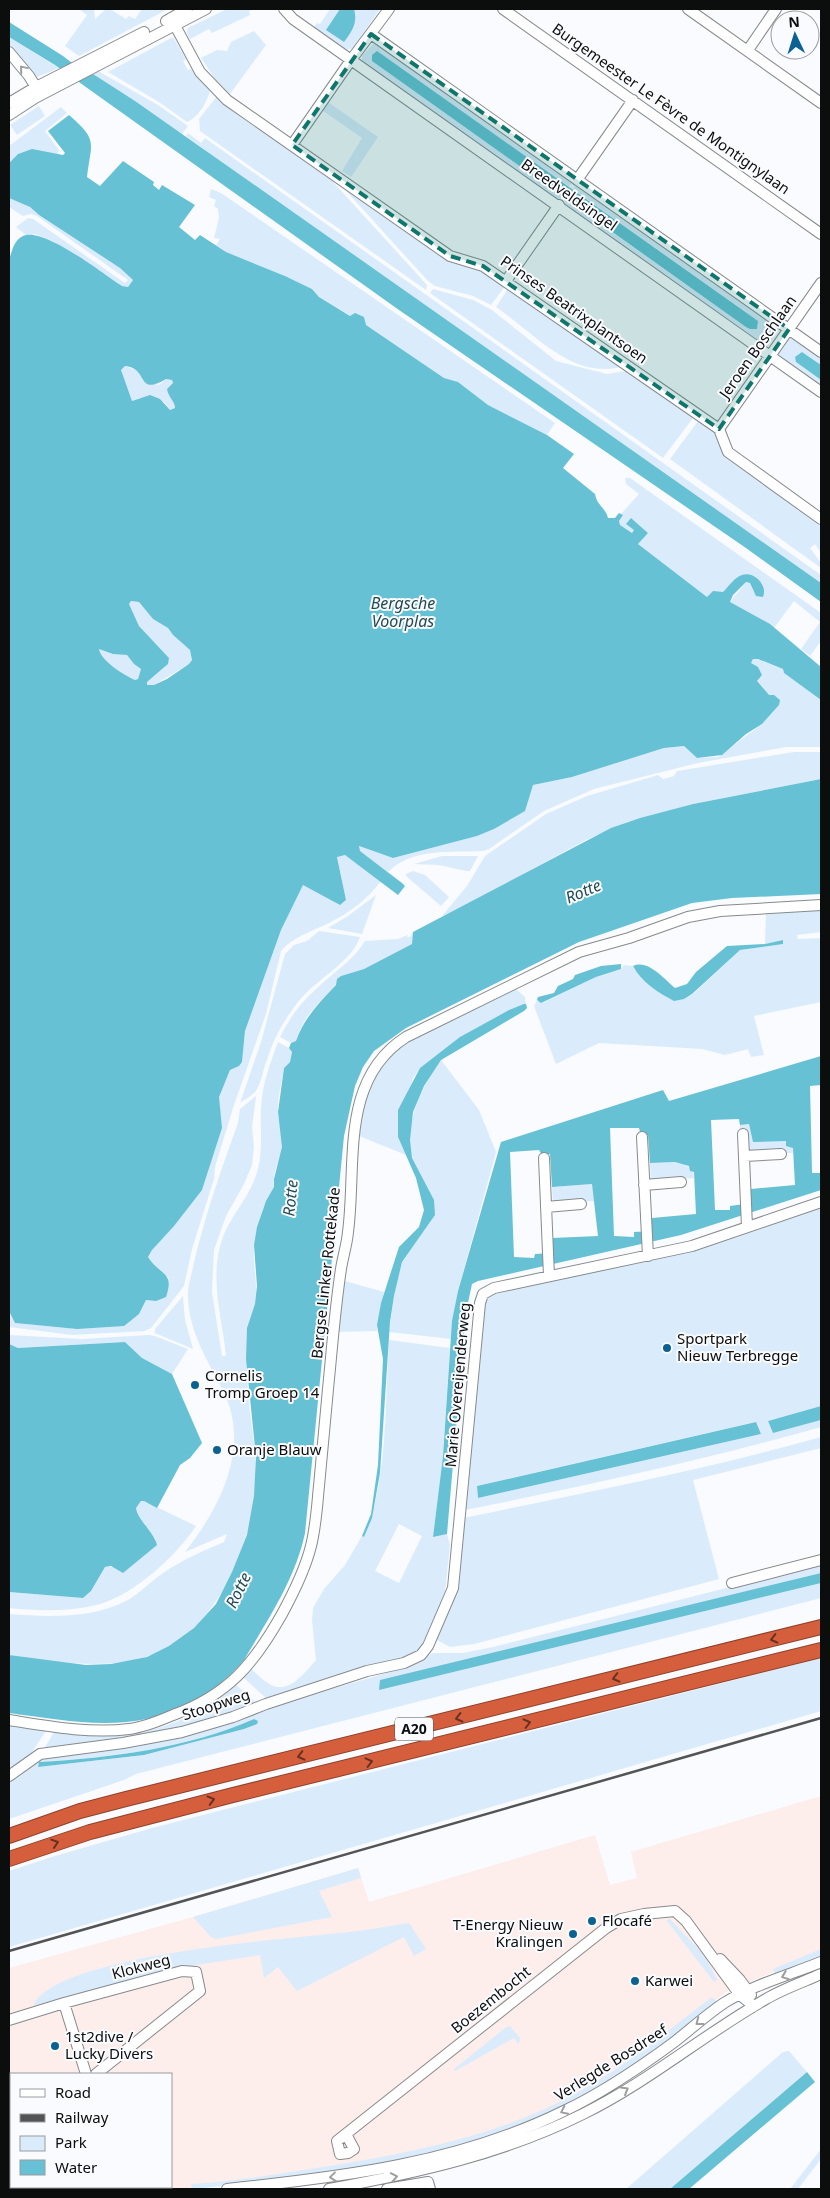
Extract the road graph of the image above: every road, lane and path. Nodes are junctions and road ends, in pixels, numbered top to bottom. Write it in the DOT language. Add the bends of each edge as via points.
graph roads {
  1 [pos="187,9"];
  2 [pos="206,9"];
  3 [pos="284,9"];
  4 [pos="389,9"];
  5 [pos="503,9"];
  6 [pos="688,9"];
  7 [pos="770,15"];
  8 [pos="172,21"];
  9 [pos="370,34"];
  10 [pos="748,50"];
  11 [pos="9,52"];
  12 [pos="351,60"];
  13 [pos="38,91"];
  14 [pos="633,100"];
  15 [pos="821,102"];
  16 [pos="9,103"];
  17 [pos="9,115"];
  18 [pos="292,145"];
  19 [pos="577,180"];
  20 [pos="559,205"];
  21 [pos="821,234"];
  22 [pos="506,281"];
  23 [pos="821,282"];
  24 [pos="789,329"];
  25 [pos="821,352"];
  26 [pos="769,357"];
  27 [pos="821,392"];
  28 [pos="719,429"];
  29 [pos="821,519"];
  30 [pos="821,905"];
  31 [pos="742,1134"];
  32 [pos="642,1137"];
  33 [pos="781,1154"];
  34 [pos="744,1156"];
  35 [pos="544,1158"];
  36 [pos="681,1182"];
  37 [pos="644,1185"];
  38 [pos="821,1202"];
  39 [pos="582,1204"];
  40 [pos="546,1207"];
  41 [pos="747,1227"];
  42 [pos="648,1251"];
  43 [pos="549,1272"];
  44 [pos="821,1560"];
  45 [pos="732,1583"];
  46 [pos="821,1627"];
  47 [pos="428,1646"];
  48 [pos="821,1650"];
  49 [pos="9,1720"];
  50 [pos="9,1776"];
  51 [pos="9,1836"];
  52 [pos="9,1859"];
  53 [pos="821,1962"];
  54 [pos="821,1974"];
  55 [pos="744,1993"];
  56 [pos="64,2003"];
  57 [pos="754,2006"];
  58 [pos="9,2020"];
  59 [pos="86,2073"];
  60 [pos="97,2073"];
  61 [pos="346,2134"];
  62 [pos="429,2186"];
  63 [pos="227,2189"];
  64 [pos="329,2189"];
  65 [pos="387,2189"];
  1 -- 8 [label="street"];
  2 -- 8 [label="street"];
  3 -- 12 [label="street, Breedveldsingel"];
  4 -- 9 [label="street"];
  5 -- 14 [label="street, Burgemeester Le Fèvre de Montignylaan"];
  6 -- 10 [label="street"];
  7 -- 10 [label="street"];
  8 -- 13 [label="street"];
  8 -- 18 [label="street, Prinses Beatrixplantsoen" via="200,72 217,91"];
  9 -- 12 [label="street"];
  9 -- 19 [label="street, Breedveldsingel"];
  10 -- 15 [label="street"];
  13 -- 11 [label="street, one-way"];
  12 -- 18 [label="street"];
  12 -- 20 [label="street, Breedveldsingel"];
  13 -- 16 [label="street"];
  13 -- 17 [label="street"];
  14 -- 19 [label="street"];
  14 -- 21 [label="street, Burgemeester Le Fèvre de Montignylaan"];
  18 -- 22 [label="street, Prinses Beatrixplantsoen" via="450,256 483,266"];
  19 -- 24 [label="street, Breedveldsingel"];
  20 -- 22 [label="street"];
  20 -- 26 [label="street, Breedveldsingel"];
  22 -- 28 [label="street, Prinses Beatrixplantsoen"];
  23 -- 24 [label="street, Jeroen Boschlaan"];
  24 -- 25 [label="street, Breedveldsingel"];
  24 -- 26 [label="street, Jeroen Boschlaan"];
  26 -- 27 [label="street, Breedveldsingel"];
  26 -- 28 [label="street, Jeroen Boschlaan"];
  28 -- 29 [label="street" via="728,452"];
  30 -- 49 [label="street, Bergse Linker Rottekade" via="705,912 579,952 392,1046 367,1080 357,1117 348,1232 336,1308 312,1546 296,1590 265,1645 219,1692 191,1709 156,1722 113,1730 52,1727"];
  31 -- 34 [label="street"];
  32 -- 37 [label="street"];
  33 -- 34 [label="street"];
  34 -- 41 [label="street"];
  35 -- 40 [label="street"];
  36 -- 37 [label="street"];
  37 -- 42 [label="street"];
  38 -- 41 [label="street, Marie Overeijenderweg"];
  39 -- 40 [label="street"];
  40 -- 43 [label="street"];
  41 -- 42 [label="street, Marie Overeijenderweg" via="692,1246"];
  42 -- 43 [label="street, Marie Overeijenderweg"];
  43 -- 47 [label="street, Marie Overeijenderweg" via="487,1290 481,1297 453,1588"];
  44 -- 45 [label="street"];
  46 -- 51 [label="highway, A20, one-way" via="126,1799"];
  47 -- 50 [label="street, Stoopweg" via="415,1659 200,1727 122,1743 40,1754"];
  52 -- 48 [label="highway, A20, one-way" via="90,1832 229,1796"];
  53 -- 55 [label="street, Verlegde Bosdreef, one-way"];
  54 -- 57 [label="street, Verlegde Bosdreef"];
  55 -- 57 [label="street, Boezembocht"];
  55 -- 61 [label="street, Boezembocht" via="675,1911 621,1919"];
  55 -- 63 [label="street, Verlegde Bosdreef, one-way" via="724,2003 659,2053 586,2100 507,2136 398,2166"];
  56 -- 58 [label="street"];
  56 -- 59 [label="street"];
  56 -- 60 [label="street, Klokweg" via="182,1971 196,1972 200,1991"];
  64 -- 57 [label="street, Verlegde Bosdreef, one-way" via="447,2164 520,2140 583,2114 652,2075"];
  62 -- 65 [label="street"];
}
